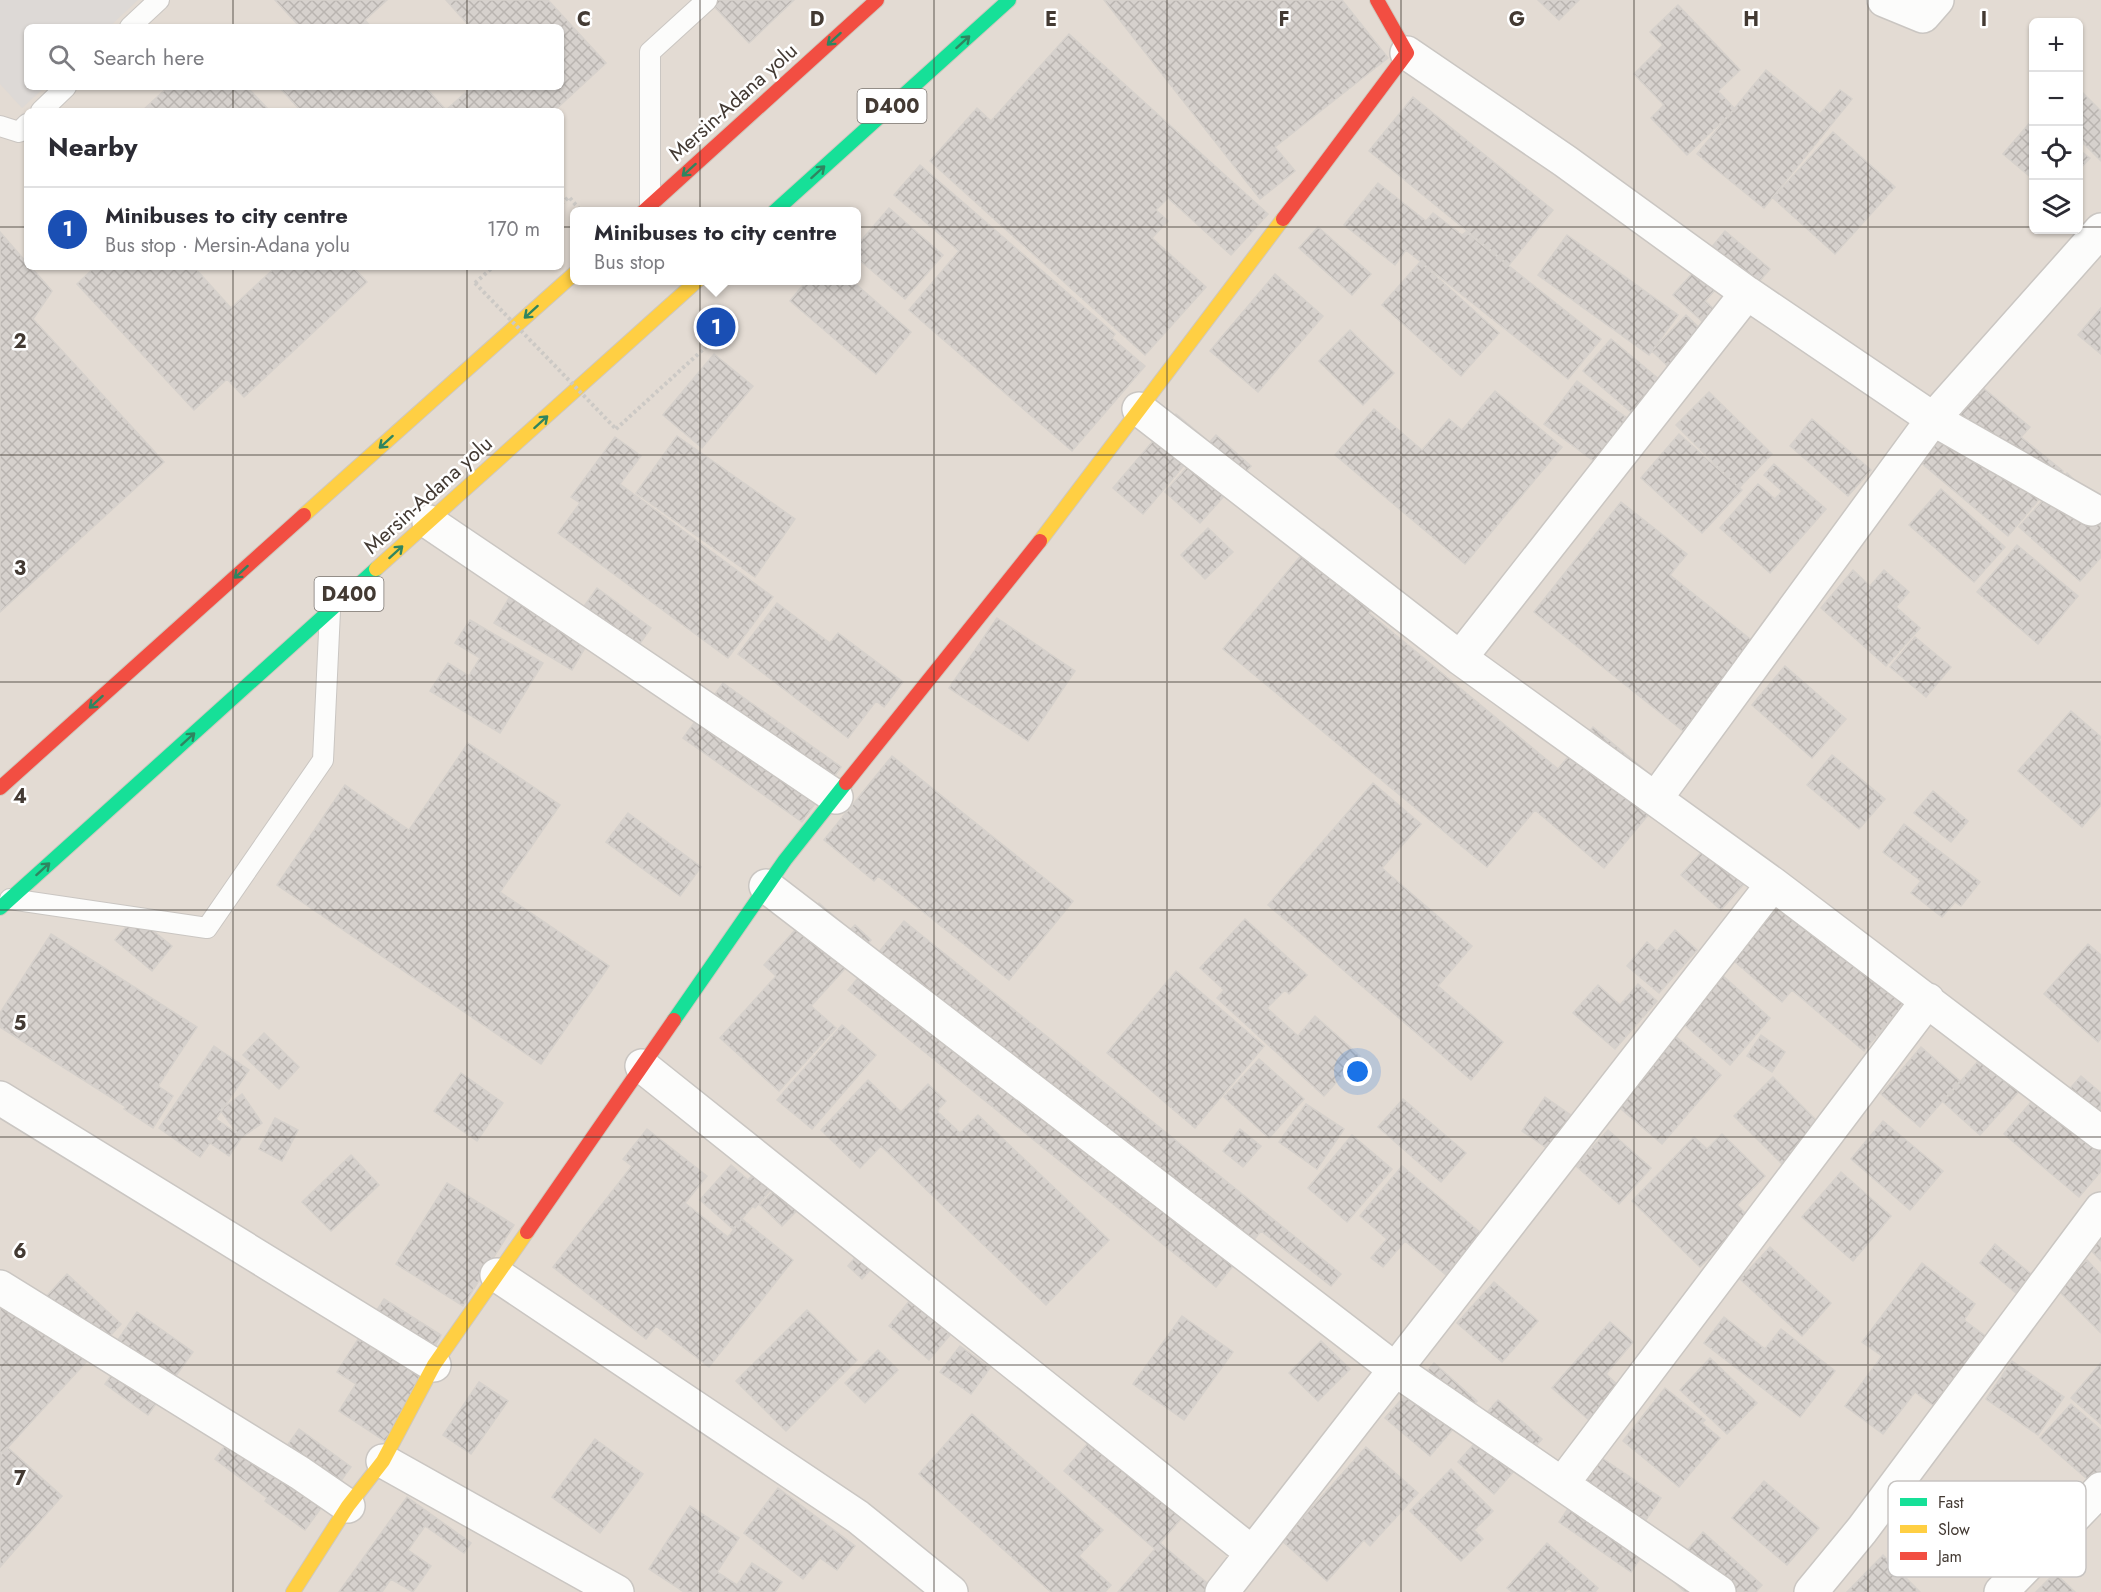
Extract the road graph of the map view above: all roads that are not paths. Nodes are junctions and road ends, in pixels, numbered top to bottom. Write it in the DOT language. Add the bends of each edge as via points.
graph roads {
  1 [pos="159,0"];
  2 [pos="707,0"];
  3 [pos="877,0"];
  4 [pos="1009,0"];
  5 [pos="1377,0"];
  6 [pos="1884,0"];
  7 [pos="1937,0"];
  8 [pos="133,24"];
  9 [pos="1407,53"];
  10 [pos="63,90"];
  11 [pos="44,108"];
  12 [pos="0,126"];
  13 [pos="24,127"];
  14 [pos="646,207"];
  15 [pos="648,207"];
  16 [pos="780,207"];
  17 [pos="2101,230"];
  18 [pos="570,277"];
  19 [pos="692,285"];
  20 [pos="1747,293"];
  21 [pos="1139,409"];
  22 [pos="1933,420"];
  23 [pos="2091,509"];
  24 [pos="429,522"];
  25 [pos="330,611"];
  26 [pos="1460,658"];
  27 [pos="0,788"];
  28 [pos="836,797"];
  29 [pos="1656,798"];
  30 [pos="1773,884"];
  31 [pos="766,886"];
  32 [pos="5,904"];
  33 [pos="1928,1000"];
  34 [pos="642,1066"];
  35 [pos="0,1098"];
  36 [pos="2101,1133"];
  37 [pos="2101,1209"];
  38 [pos="497,1275"];
  39 [pos="0,1287"];
  40 [pos="434,1365"];
  41 [pos="1396,1370"];
  42 [pos="383,1461"];
  43 [pos="1898,1481"];
  44 [pos="1562,1484"];
  45 [pos="2101,1489"];
  46 [pos="1888,1495"];
  47 [pos="2086,1504"];
  48 [pos="348,1506"];
  49 [pos="1251,1552"];
  50 [pos="2016,1577"];
  51 [pos="293,1592"];
  52 [pos="617,1592"];
  53 [pos="951,1592"];
  54 [pos="1221,1592"];
  55 [pos="1719,1592"];
  56 [pos="1811,1592"];
  57 [pos="2001,1592"];
  1 -- 8 [label="lane"];
  2 -- 14 [label="lane" via="650,52"];
  3 -- 15 [label="main road, Mersin-Adana yolu, one-way"];
  16 -- 4 [label="main road, D400, one-way"];
  5 -- 9 [label="main road"];
  6 -- 7 [label="street" via="1923,16"];
  9 -- 20 [label="street"];
  9 -- 21 [label="main road"];
  10 -- 11 [label="lane"];
  12 -- 13 [label="lane" via="19,132"];
  17 -- 22 [label="street"];
  18 -- 27 [label="main road, one-way"];
  24 -- 19 [label="main road, Mersin-Adana yolu / D400, one-way"];
  20 -- 22 [label="street"];
  20 -- 26 [label="street"];
  21 -- 26 [label="street"];
  21 -- 28 [label="main road" via="1056,521"];
  22 -- 23 [label="street"];
  22 -- 29 [label="street"];
  25 -- 24 [label="main road, Mersin-Adana yolu / D400, one-way"];
  24 -- 28 [label="street"];
  32 -- 25 [label="main road, Mersin-Adana yolu / D400, one-way"];
  25 -- 32 [label="lane" via="323,760 207,928"];
  26 -- 29 [label="street"];
  28 -- 31 [label="main road"];
  29 -- 30 [label="street"];
  30 -- 33 [label="street"];
  30 -- 41 [label="street"];
  31 -- 34 [label="main road"];
  31 -- 41 [label="street"];
  33 -- 36 [label="street"];
  33 -- 44 [label="street"];
  34 -- 38 [label="main road"];
  34 -- 49 [label="street"];
  35 -- 40 [label="street"];
  37 -- 43 [label="street"];
  38 -- 40 [label="main road"];
  38 -- 53 [label="street" via="858,1517"];
  39 -- 48 [label="street"];
  40 -- 42 [label="main road"];
  41 -- 44 [label="street"];
  41 -- 49 [label="street"];
  42 -- 48 [label="main road"];
  42 -- 52 [label="street"];
  44 -- 55 [label="street"];
  45 -- 47 [label="street"];
  46 -- 56 [label="street"];
  48 -- 51 [label="main road"];
  49 -- 54 [label="street"];
  50 -- 57 [label="street"];
}
